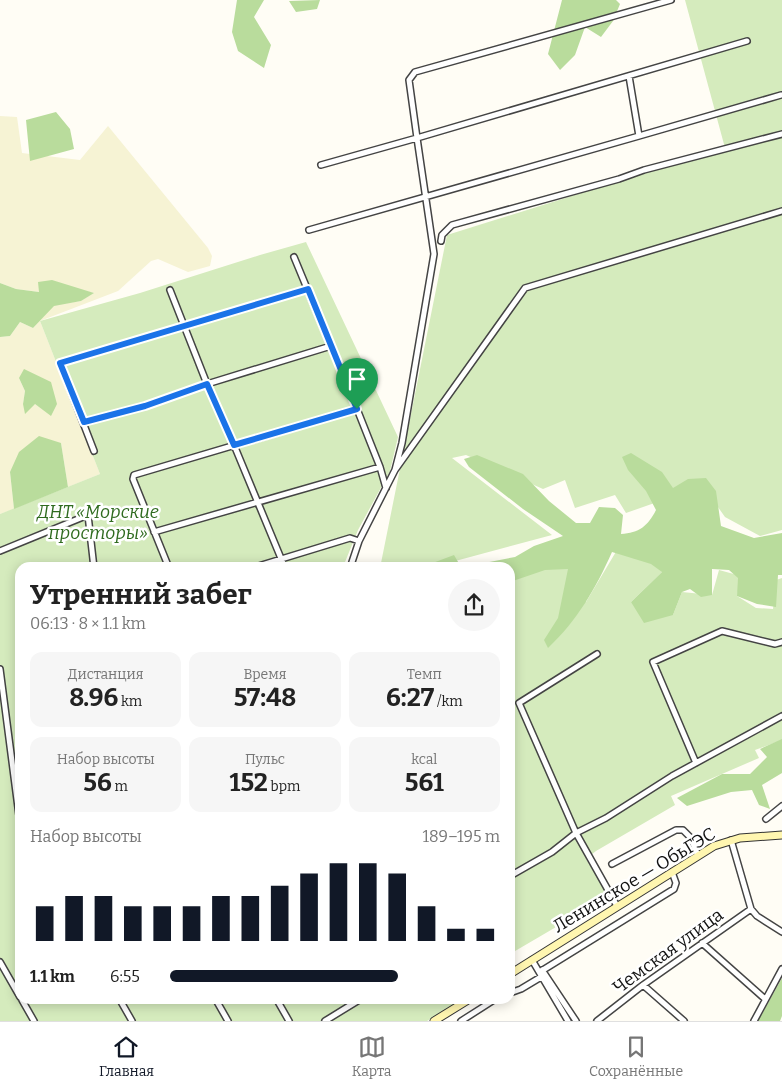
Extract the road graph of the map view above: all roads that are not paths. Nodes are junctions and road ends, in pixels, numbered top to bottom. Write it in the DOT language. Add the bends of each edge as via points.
graph roads {
  1 [pos="670,0"];
  2 [pos="747,41"];
  3 [pos="629,76"];
  4 [pos="781,95"];
  5 [pos="782,134"];
  6 [pos="639,136"];
  7 [pos="417,138"];
  8 [pos="320,165"];
  9 [pos="426,196"];
  10 [pos="782,211"];
  11 [pos="309,230"];
  12 [pos="441,240"];
  13 [pos="294,258"];
  14 [pos="308,289"];
  15 [pos="170,290"];
  16 [pos="185,326"];
  17 [pos="332,346"];
  18 [pos="207,384"];
  19 [pos="357,409"];
  20 [pos="84,422"];
  21 [pos="234,445"];
  22 [pos="94,451"];
  23 [pos="380,467"];
  24 [pos="395,470"];
  25 [pos="386,488"];
  26 [pos="257,503"];
  27 [pos="154,532"];
  28 [pos="360,541"];
  29 [pos="0,551"];
  30 [pos="282,559"];
  31 [pos="93,562"];
  32 [pos="166,562"];
  33 [pos="272,562"];
  34 [pos="283,562"];
  35 [pos="352,562"];
  36 [pos="782,642"];
  37 [pos="596,654"];
  38 [pos="0,669"];
  39 [pos="782,716"];
  40 [pos="696,763"];
  41 [pos="15,784"];
  42 [pos="782,806"];
  43 [pos="766,819"];
  44 [pos="576,833"];
  45 [pos="782,835"];
  46 [pos="732,840"];
  47 [pos="698,855"];
  48 [pos="612,864"];
  49 [pos="672,872"];
  50 [pos="515,873"];
  51 [pos="617,906"];
  52 [pos="751,909"];
  53 [pos="782,932"];
  54 [pos="702,943"];
  55 [pos="532,960"];
  56 [pos="0,962"];
  57 [pos="536,968"];
  58 [pos="782,969"];
  59 [pos="515,970"];
  60 [pos="543,970"];
  61 [pos="542,977"];
  62 [pos="643,985"];
  63 [pos="15,988"];
  64 [pos="515,991"];
  65 [pos="765,999"];
  66 [pos="24,1004"];
  67 [pos="122,1004"];
  68 [pos="218,1004"];
  69 [pos="279,1004"];
  70 [pos="353,1004"];
  71 [pos="462,1004"];
  72 [pos="488,1004"];
  73 [pos="34,1021"];
  74 [pos="132,1021"];
  75 [pos="228,1021"];
  76 [pos="289,1021"];
  77 [pos="326,1021"];
  78 [pos="434,1021"];
  79 [pos="461,1021"];
  80 [pos="568,1021"];
  81 [pos="576,1021"];
  82 [pos="597,1021"];
  83 [pos="684,1021"];
  84 [pos="754,1021"];
  1 -- 7 [label="street" via="415,72 409,80"];
  2 -- 3 [label="street"];
  3 -- 6 [label="street"];
  3 -- 7 [label="street"];
  4 -- 6 [label="street"];
  5 -- 12 [label="street" via="452,225"];
  6 -- 9 [label="street"];
  7 -- 8 [label="street"];
  7 -- 9 [label="street"];
  9 -- 11 [label="street"];
  9 -- 24 [label="street" via="434,254"];
  10 -- 24 [label="street" via="525,288"];
  13 -- 14 [label="street"];
  14 -- 16 [label="street"];
  14 -- 17 [label="street"];
  15 -- 16 [label="street"];
  16 -- 18 [label="street"];
  16 -- 20 [label="street" via="60,363"];
  17 -- 18 [label="street"];
  17 -- 19 [label="street"];
  18 -- 20 [label="street" via="145,406"];
  18 -- 21 [label="street"];
  19 -- 21 [label="street"];
  19 -- 23 [label="street"];
  20 -- 22 [label="street"];
  21 -- 26 [label="street"];
  21 -- 27 [label="street" via="134,475"];
  23 -- 25 [label="street"];
  23 -- 26 [label="street"];
  24 -- 25 [label="street"];
  25 -- 28 [label="street"];
  26 -- 27 [label="street"];
  26 -- 30 [label="street"];
  27 -- 32 [label="street"];
  28 -- 30 [label="street" via="350,538"];
  28 -- 35 [label="street"];
  29 -- 31 [label="street" via="88,515"];
  30 -- 33 [label="street"];
  30 -- 34 [label="street"];
  36 -- 40 [label="street" via="775,644 722,631 653,662"];
  37 -- 44 [label="street" via="519,703"];
  38 -- 41 [label="street"];
  39 -- 40 [label="street"];
  40 -- 44 [label="street"];
  42 -- 43 [label="street"];
  44 -- 50 [label="street" via="552,852"];
  44 -- 51 [label="street"];
  45 -- 46 [label="main road, Ленинское — ОбьГЭС"];
  46 -- 47 [label="main road, Ленинское — ОбьГЭС"];
  46 -- 52 [label="street"];
  47 -- 48 [label="street" via="690,837 683,830 676,830"];
  47 -- 49 [label="main road, Ленинское — ОбьГЭС"];
  49 -- 51 [label="main road, Ленинское — ОбьГЭС"];
  49 -- 60 [label="street" via="676,883 674,888"];
  51 -- 55 [label="main road, Ленинское — ОбьГЭС"];
  52 -- 53 [label="street"];
  52 -- 54 [label="street, Чемская улица"];
  54 -- 62 [label="street, Чемская улица"];
  54 -- 65 [label="street"];
  55 -- 57 [label="street"];
  55 -- 59 [label="main road, Ленинское — ОбьГЭС"];
  56 -- 63 [label="street"];
  57 -- 60 [label="street"];
  57 -- 61 [label="street"];
  58 -- 65 [label="street"];
  60 -- 81 [label="street"];
  61 -- 64 [label="street"];
  61 -- 80 [label="street"];
  62 -- 82 [label="street, Чемская улица"];
  62 -- 83 [label="street"];
  65 -- 84 [label="street"];
  66 -- 73 [label="street"];
  67 -- 74 [label="street"];
  68 -- 75 [label="street"];
  69 -- 76 [label="street"];
  70 -- 77 [label="street"];
  71 -- 78 [label="main road"];
  72 -- 79 [label="street"];
}
